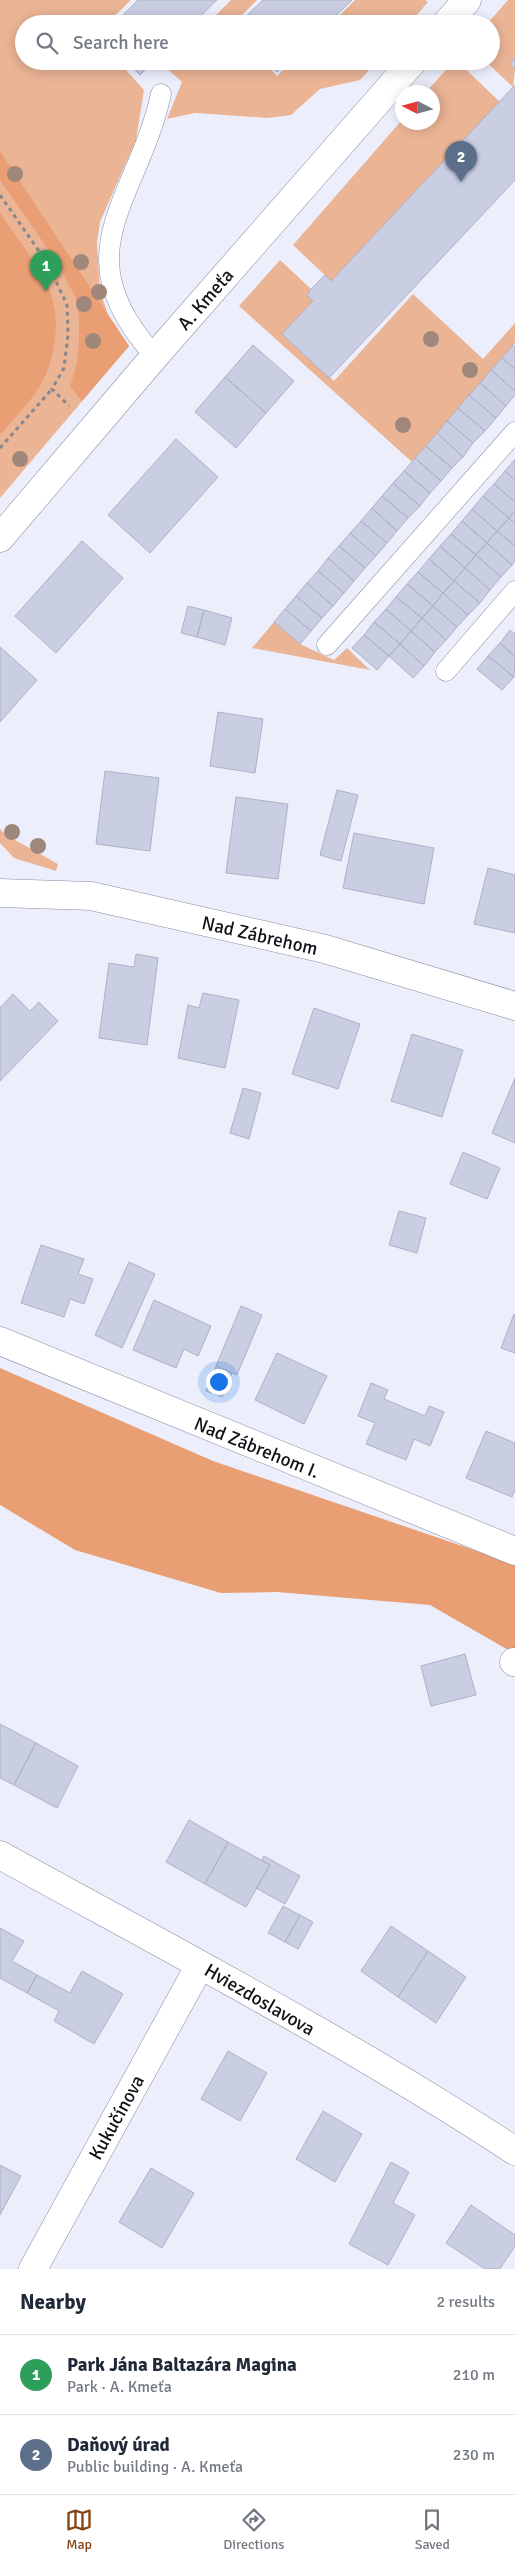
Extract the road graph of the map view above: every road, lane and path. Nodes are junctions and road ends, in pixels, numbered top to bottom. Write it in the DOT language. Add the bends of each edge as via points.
graph roads {
  1 [pos="467,0"];
  2 [pos="454,15"];
  3 [pos="405,70"];
  4 [pos="161,94"];
  5 [pos="0,195"];
  6 [pos="155,356"];
  7 [pos="52,389"];
  8 [pos="64,400"];
  9 [pos="515,432"];
  10 [pos="0,448"];
  11 [pos="0,538"];
  12 [pos="515,591"];
  13 [pos="327,645"];
  14 [pos="446,671"];
  15 [pos="0,893"];
  16 [pos="515,1006"];
  17 [pos="0,1341"];
  18 [pos="515,1551"];
  19 [pos="0,1855"];
  20 [pos="200,1965"];
  21 [pos="515,2150"];
  22 [pos="33,2269"];
  1 -- 2 [label="street"];
  3 -- 6 [label="street, A. Kmeťa"];
  4 -- 6 [label="lane" via="156,116 117,212 109,243 109,274 116,298 137,337"];
  5 -- 7 [label="path" via="48,264 67,305 64,368"];
  6 -- 11 [label="street, A. Kmeťa"];
  7 -- 8 [label="path"];
  7 -- 10 [label="path"];
  9 -- 13 [label="lane"];
  12 -- 14 [label="lane"];
  15 -- 16 [label="street, Nad Zábrehom" via="91,896 325,950"];
  17 -- 18 [label="street, Nad Zábrehom I."];
  19 -- 20 [label="street, Hviezdoslavova"];
  20 -- 21 [label="street, Hviezdoslavova" via="460,2114"];
  20 -- 22 [label="street, Kukučínova"];
}
